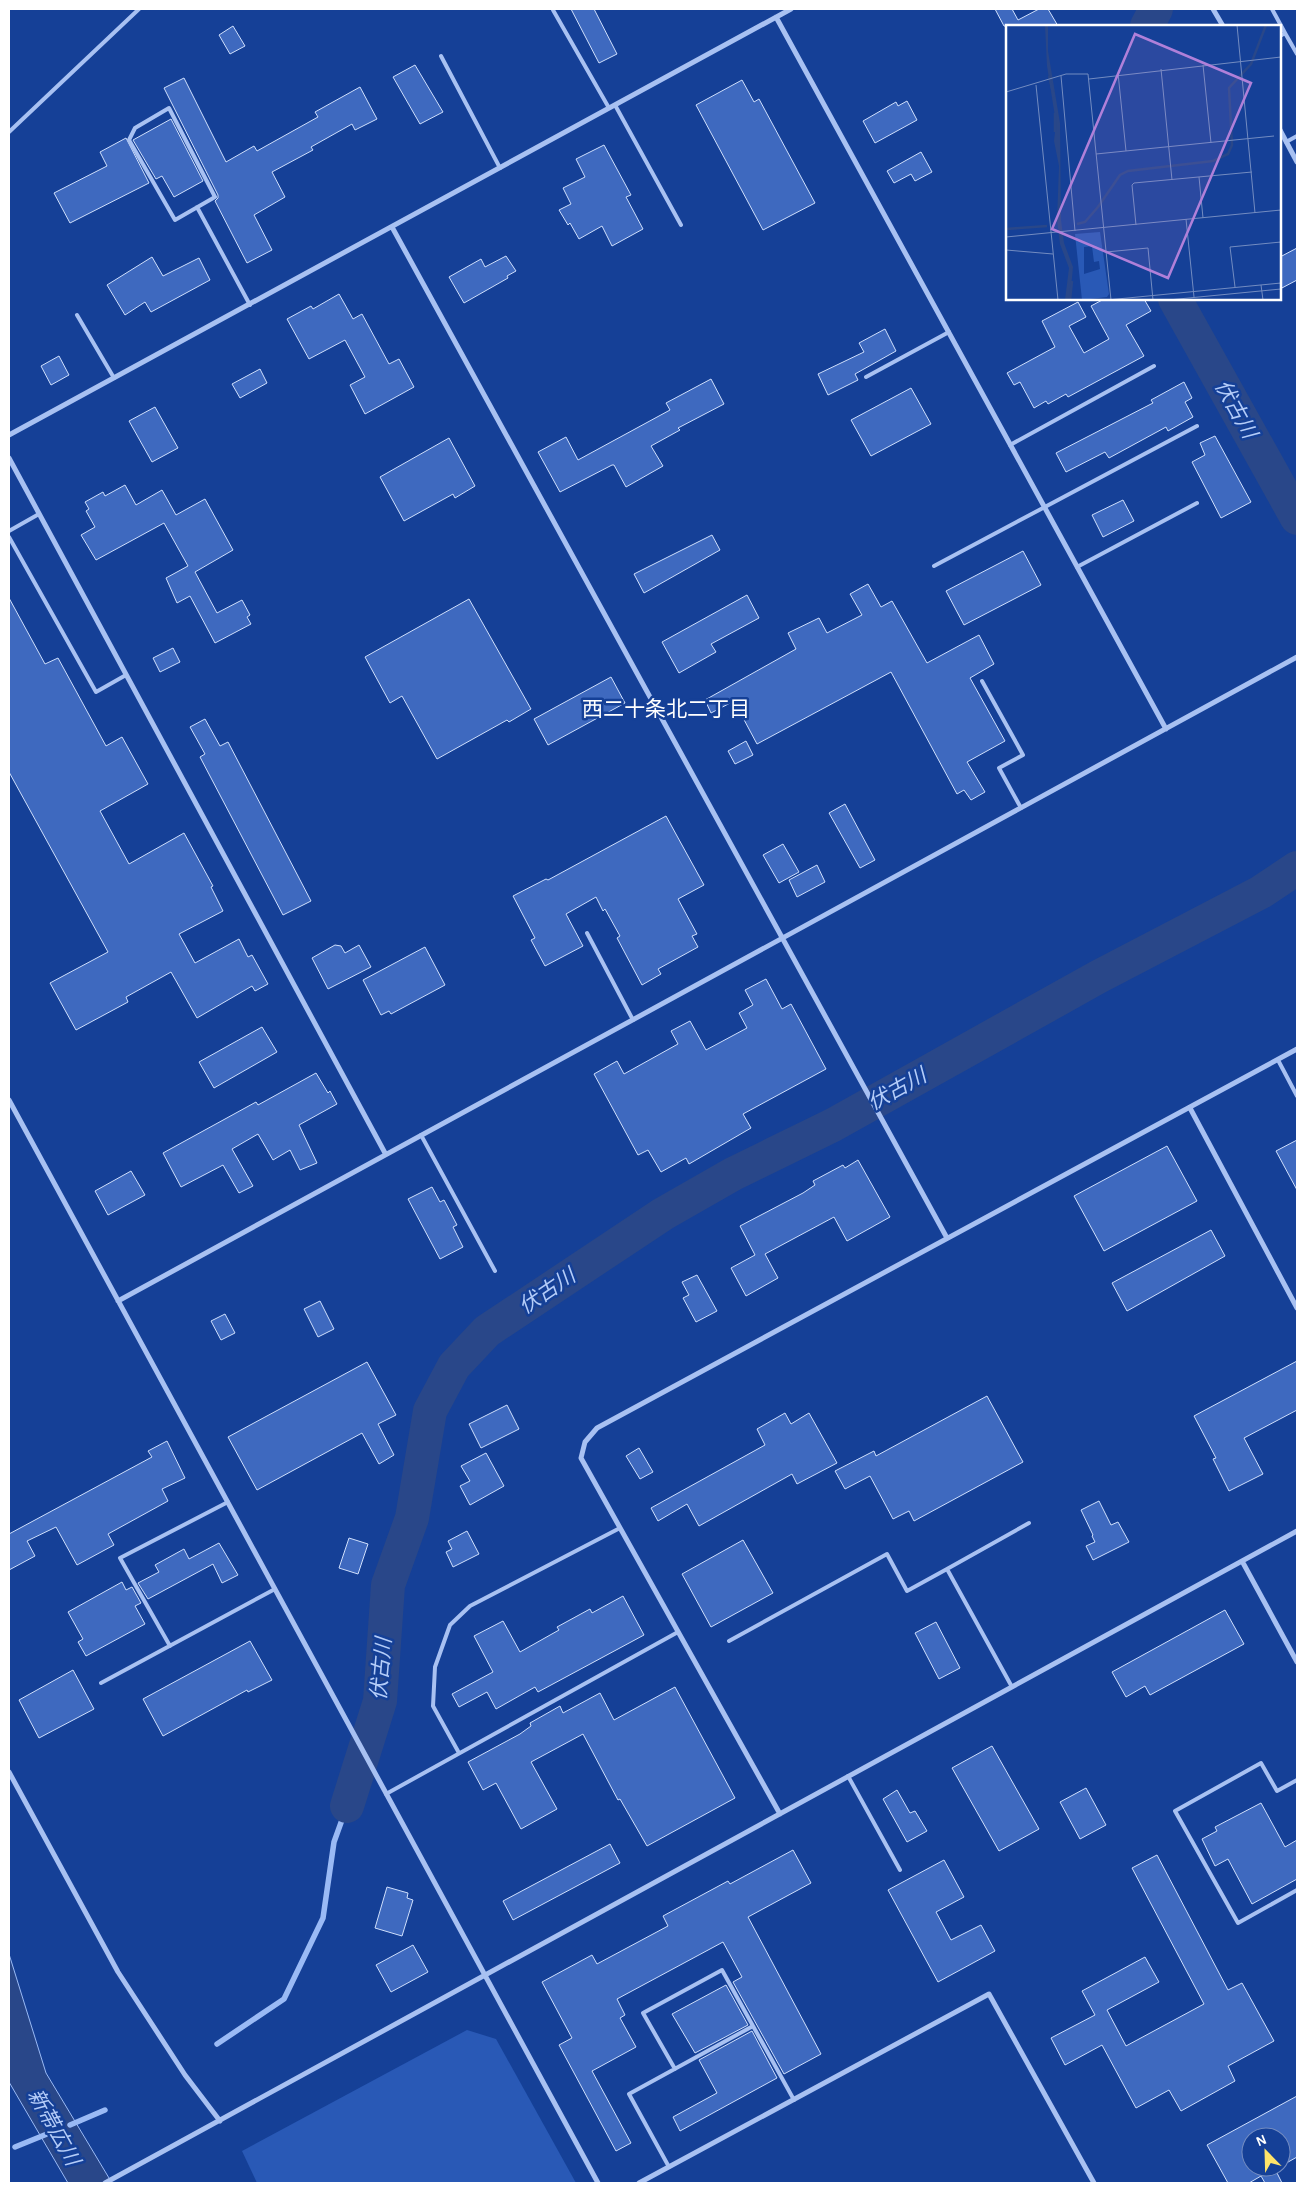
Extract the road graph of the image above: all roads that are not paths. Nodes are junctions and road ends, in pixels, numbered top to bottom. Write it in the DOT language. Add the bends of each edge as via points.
graph roads {
  1 [pos="139,9"];
  2 [pos="791,9"];
  3 [pos="1213,9"];
  4 [pos="1272,9"];
  5 [pos="554,10"];
  6 [pos="776,17"];
  7 [pos="1222,25"];
  8 [pos="1281,25"];
  9 [pos="1281,26"];
  10 [pos="1285,33"];
  11 [pos="1281,35"];
  12 [pos="1297,54"];
  13 [pos="441,56"];
  14 [pos="612,107"];
  15 [pos="9,132"];
  16 [pos="1281,132"];
  17 [pos="1297,136"];
  18 [pos="1286,142"];
  19 [pos="1297,162"];
  20 [pos="500,168"];
  21 [pos="197,208"];
  22 [pos="681,225"];
  23 [pos="392,227"];
  24 [pos="250,304"];
  25 [pos="77,314"];
  26 [pos="949,332"];
  27 [pos="1154,366"];
  28 [pos="866,377"];
  29 [pos="114,378"];
  30 [pos="1197,426"];
  31 [pos="9,435"];
  32 [pos="1010,444"];
  33 [pos="9,458"];
  34 [pos="1197,503"];
  35 [pos="1044,506"];
  36 [pos="39,514"];
  37 [pos="9,531"];
  38 [pos="9,537"];
  39 [pos="934,566"];
  40 [pos="1077,566"];
  41 [pos="1297,657"];
  42 [pos="126,675"];
  43 [pos="982,681"];
  44 [pos="1166,730"];
  45 [pos="1021,809"];
  46 [pos="587,933"];
  47 [pos="783,939"];
  48 [pos="633,1020"];
  49 [pos="1297,1049"];
  50 [pos="1278,1060"];
  51 [pos="1297,1096"];
  52 [pos="9,1100"];
  53 [pos="1190,1108"];
  54 [pos="421,1134"];
  55 [pos="385,1153"];
  56 [pos="947,1238"];
  57 [pos="495,1272"];
  58 [pos="118,1301"];
  59 [pos="1297,1308"];
  60 [pos="228,1502"];
  61 [pos="1029,1523"];
  62 [pos="620,1528"];
  63 [pos="1297,1530"];
  64 [pos="1242,1560"];
  65 [pos="947,1569"];
  66 [pos="275,1589"];
  67 [pos="678,1632"];
  68 [pos="730,1641"];
  69 [pos="170,1646"];
  70 [pos="1297,1662"];
  71 [pos="101,1683"];
  72 [pos="1012,1687"];
  73 [pos="459,1753"];
  74 [pos="9,1772"];
  75 [pos="848,1776"];
  76 [pos="1297,1780"];
  77 [pos="386,1794"];
  78 [pos="780,1814"];
  79 [pos="900,1870"];
  80 [pos="1297,1890"];
  81 [pos="485,1976"];
  82 [pos="753,2026"];
  83 [pos="675,2069"];
  84 [pos="794,2100"];
  85 [pos="220,2121"];
  86 [pos="669,2167"];
  87 [pos="105,2183"];
  88 [pos="598,2183"];
  89 [pos="639,2183"];
  90 [pos="1094,2183"];
  1 -- 15 [label="lane"];
  2 -- 6 [label="street"];
  3 -- 7 [label="street"];
  4 -- 8 [label="lane"];
  5 -- 14 [label="lane"];
  6 -- 14 [label="street"];
  6 -- 26 [label="street"];
  9 -- 10 [label="lane"];
  10 -- 11 [label="lane"];
  10 -- 12 [label="lane"];
  13 -- 20 [label="lane"];
  14 -- 20 [label="street"];
  14 -- 22 [label="lane"];
  16 -- 18 [label="street"];
  17 -- 18 [label="lane"];
  18 -- 19 [label="street"];
  20 -- 23 [label="street"];
  21 -- 21 [label="lane" via="175,220 129,140 135,128 169,108 215,197"];
  21 -- 24 [label="lane"];
  23 -- 24 [label="street"];
  23 -- 47 [label="street"];
  24 -- 29 [label="street"];
  25 -- 29 [label="lane"];
  26 -- 28 [label="lane"];
  26 -- 32 [label="street"];
  27 -- 32 [label="lane"];
  29 -- 31 [label="street"];
  30 -- 35 [label="lane"];
  32 -- 35 [label="street"];
  33 -- 36 [label="street"];
  34 -- 40 [label="lane"];
  35 -- 39 [label="lane"];
  35 -- 40 [label="street"];
  36 -- 37 [label="lane"];
  36 -- 42 [label="street"];
  38 -- 42 [label="lane" via="96,692"];
  40 -- 44 [label="street"];
  41 -- 44 [label="street"];
  42 -- 55 [label="street"];
  43 -- 45 [label="lane" via="1023,755 999,768"];
  44 -- 45 [label="street"];
  45 -- 47 [label="street"];
  46 -- 48 [label="lane"];
  47 -- 48 [label="street"];
  47 -- 56 [label="street"];
  48 -- 54 [label="street"];
  49 -- 50 [label="street"];
  50 -- 51 [label="lane"];
  50 -- 53 [label="street"];
  52 -- 58 [label="street"];
  53 -- 56 [label="street"];
  53 -- 59 [label="street"];
  54 -- 55 [label="street"];
  54 -- 57 [label="lane"];
  55 -- 58 [label="street"];
  56 -- 62 [label="street" via="598,1428 586,1442 581,1458"];
  58 -- 60 [label="street"];
  60 -- 66 [label="street"];
  60 -- 69 [label="lane" via="120,1558"];
  61 -- 65 [label="lane"];
  62 -- 67 [label="street"];
  62 -- 73 [label="lane" via="470,1606 450,1625 435,1667 432,1706"];
  63 -- 64 [label="street"];
  64 -- 70 [label="street"];
  64 -- 72 [label="street"];
  65 -- 68 [label="lane" via="907,1591 887,1554"];
  65 -- 72 [label="lane"];
  66 -- 69 [label="lane"];
  66 -- 77 [label="street"];
  67 -- 73 [label="lane"];
  67 -- 78 [label="street"];
  69 -- 71 [label="lane"];
  72 -- 75 [label="street"];
  73 -- 77 [label="lane"];
  74 -- 85 [label="street" via="118,1972 185,2075"];
  75 -- 78 [label="street"];
  75 -- 79 [label="lane"];
  76 -- 80 [label="lane" via="1277,1791 1261,1763 1175,1811 1238,1923"];
  77 -- 81 [label="street"];
  78 -- 81 [label="street"];
  81 -- 85 [label="street"];
  81 -- 88 [label="street"];
  82 -- 83 [label="lane"];
  82 -- 83 [label="lane" via="722,1970 643,2013"];
  82 -- 84 [label="lane"];
  83 -- 86 [label="lane" via="628,2094"];
  84 -- 86 [label="street"];
  84 -- 90 [label="street" via="989,1994"];
  85 -- 87 [label="street"];
  86 -- 89 [label="street"];
}
